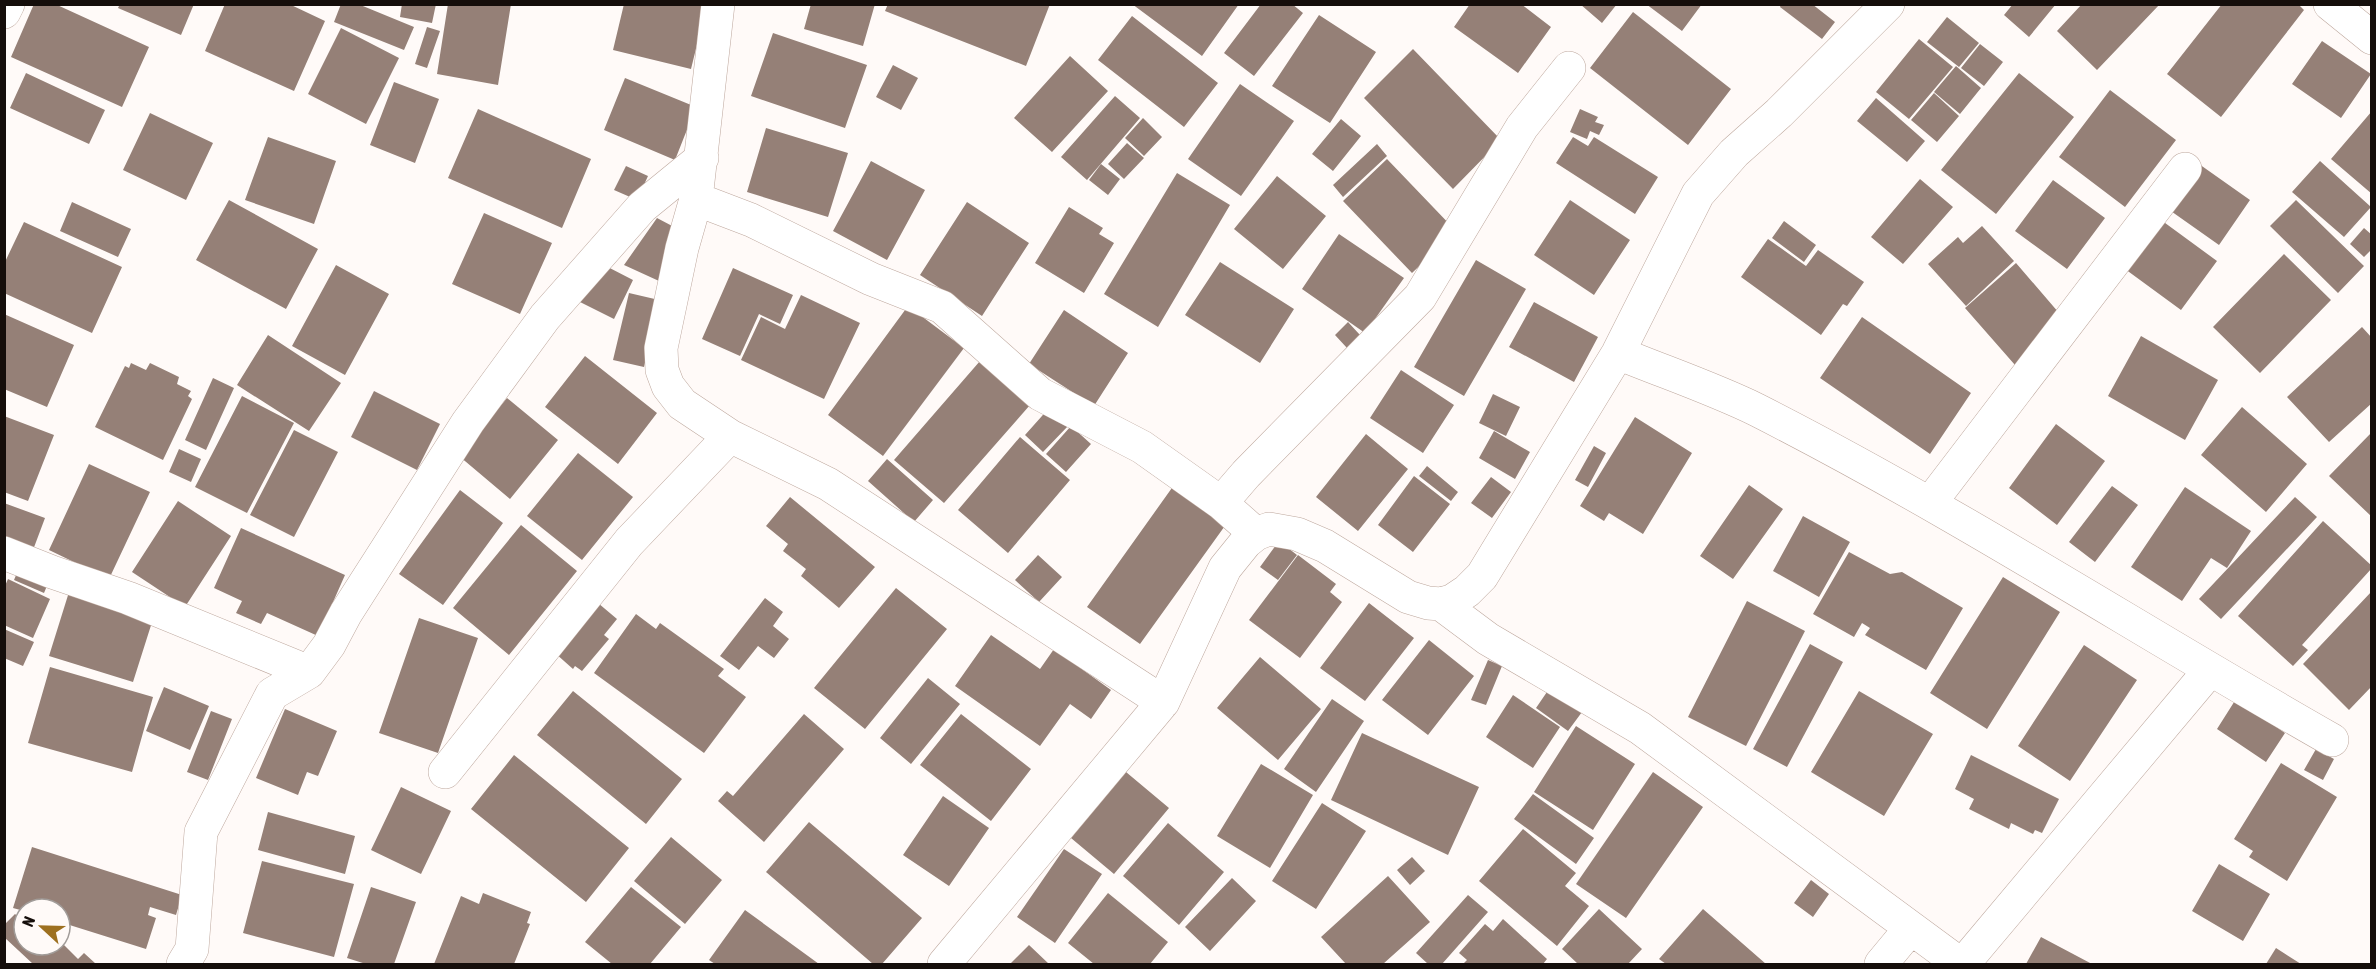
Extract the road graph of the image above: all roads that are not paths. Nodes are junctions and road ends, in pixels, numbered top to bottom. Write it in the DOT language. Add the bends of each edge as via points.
graph roads {
  1 [pos="8,4"];
  2 [pos="718,4"];
  3 [pos="1888,4"];
  4 [pos="2330,4"];
  5 [pos="4,12"];
  6 [pos="2372,38"];
  7 [pos="1569,68"];
  8 [pos="702,158"];
  9 [pos="2184,169"];
  10 [pos="696,200"];
  11 [pos="1618,353"];
  12 [pos="730,436"];
  13 [pos="1221,502"];
  14 [pos="1930,503"];
  15 [pos="1256,534"];
  16 [pos="4,553"];
  17 [pos="1441,604"];
  18 [pos="2210,670"];
  19 [pos="309,672"];
  20 [pos="1162,702"];
  21 [pos="2332,740"];
  22 [pos="445,772"];
  23 [pos="1910,929"];
  24 [pos="183,964"];
  25 [pos="944,964"];
  26 [pos="1881,964"];
  27 [pos="1962,964"];
  1 -- 5 [label="street"];
  2 -- 8 [label="street"];
  3 -- 11 [label="street" via="1734,153 1698,195"];
  4 -- 6 [label="street"];
  7 -- 13 [label="street" via="1522,127 1420,297"];
  8 -- 10 [label="street"];
  8 -- 19 [label="street" via="642,207 545,317 462,432"];
  9 -- 14 [label="street"];
  10 -- 12 [label="street" via="661,348 662,370 682,404"];
  10 -- 13 [label="street" via="751,220 871,279 942,307 1040,394 1142,447"];
  11 -- 14 [label="street" via="1755,409"];
  11 -- 17 [label="street" via="1482,576 1467,591"];
  12 -- 20 [label="street" via="828,484"];
  12 -- 22 [label="street" via="629,542"];
  13 -- 15 [label="street"];
  14 -- 18 [label="street"];
  15 -- 17 [label="street" via="1269,529 1297,534 1325,546 1407,597"];
  15 -- 20 [label="street" via="1225,568"];
  16 -- 19 [label="street" via="128,598"];
  17 -- 23 [label="street" via="1488,639 1640,728"];
  18 -- 21 [label="street"];
  18 -- 27 [label="street"];
  19 -- 24 [label="street" via="272,694 201,832 192,949"];
  20 -- 25 [label="street"];
  23 -- 26 [label="street"];
  23 -- 27 [label="street"];
}
